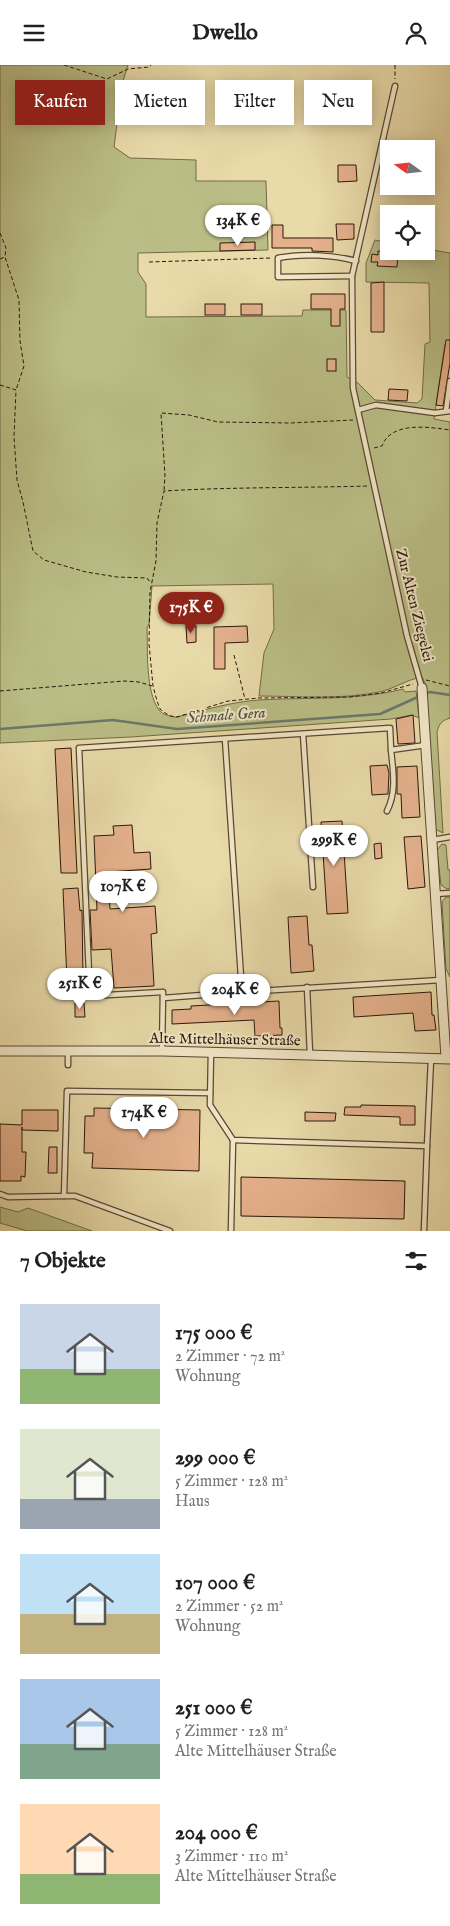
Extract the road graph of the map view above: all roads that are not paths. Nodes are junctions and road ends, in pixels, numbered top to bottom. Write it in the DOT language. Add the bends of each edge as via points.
graph roads {
  1 [pos="395,86"];
  2 [pos="356,261"];
  3 [pos="352,276"];
  4 [pos="450,381"];
  5 [pos="358,410"];
  6 [pos="448,411"];
  7 [pos="421,685"];
  8 [pos="303,734"];
  9 [pos="225,739"];
  10 [pos="426,745"];
  11 [pos="391,749"];
  12 [pos="387,811"];
  13 [pos="450,837"];
  14 [pos="432,840"];
  15 [pos="313,887"];
  16 [pos="450,893"];
  17 [pos="435,894"];
  18 [pos="441,980"];
  19 [pos="307,987"];
  20 [pos="242,992"];
  21 [pos="163,998"];
  22 [pos="0,1051"];
  23 [pos="68,1051"];
  24 [pos="162,1051"];
  25 [pos="211,1052"];
  26 [pos="310,1054"];
  27 [pos="431,1058"];
  28 [pos="448,1059"];
  29 [pos="68,1065"];
  30 [pos="210,1093"];
  31 [pos="233,1141"];
  32 [pos="427,1146"];
  33 [pos="0,1194"];
  34 [pos="64,1196"];
  35 [pos="170,1231"];
  36 [pos="231,1231"];
  37 [pos="424,1231"];
  1 -- 2 [label="lane, Zur Alten Ziegelei"];
  2 -- 3 [label="lane, Zur Alten Ziegelei"];
  2 -- 3 [label="lane" via="328,256 278,258 278,277"];
  3 -- 5 [label="lane, Zur Alten Ziegelei" via="353,388"];
  4 -- 6 [label="lane"];
  5 -- 6 [label="lane" via="376,405 435,413"];
  5 -- 7 [label="lane, Zur Alten Ziegelei" via="407,636"];
  7 -- 10 [label="street, Zur Alten Ziegelei"];
  8 -- 9 [label="lane"];
  8 -- 11 [label="lane" via="390,728"];
  8 -- 15 [label="lane"];
  9 -- 20 [label="lane"];
  9 -- 21 [label="lane" via="79,748 90,996 163,992"];
  10 -- 11 [label="lane"];
  10 -- 14 [label="street, Zur Alten Ziegelei"];
  11 -- 12 [label="lane" via="394,787"];
  13 -- 14 [label="lane"];
  14 -- 17 [label="street, Zur Alten Ziegelei"];
  16 -- 17 [label="lane"];
  17 -- 18 [label="street, Zur Alten Ziegelei"];
  18 -- 19 [label="lane"];
  18 -- 28 [label="street, Zur Alten Ziegelei"];
  19 -- 20 [label="lane"];
  19 -- 26 [label="lane"];
  20 -- 21 [label="lane"];
  21 -- 24 [label="lane"];
  22 -- 23 [label="street, Alte Mittelhäuser Straße"];
  23 -- 24 [label="street, Alte Mittelhäuser Straße"];
  23 -- 29 [label="lane"];
  24 -- 25 [label="street, Alte Mittelhäuser Straße"];
  25 -- 26 [label="street, Alte Mittelhäuser Straße"];
  25 -- 30 [label="lane"];
  26 -- 27 [label="street, Alte Mittelhäuser Straße"];
  27 -- 28 [label="street, Alte Mittelhäuser Straße"];
  27 -- 32 [label="lane"];
  30 -- 31 [label="lane" via="210,1105"];
  30 -- 34 [label="lane" via="67,1091"];
  31 -- 32 [label="lane"];
  31 -- 36 [label="lane"];
  32 -- 37 [label="lane"];
  33 -- 34 [label="lane" via="8,1197"];
  34 -- 35 [label="lane" via="75,1196"];
}
